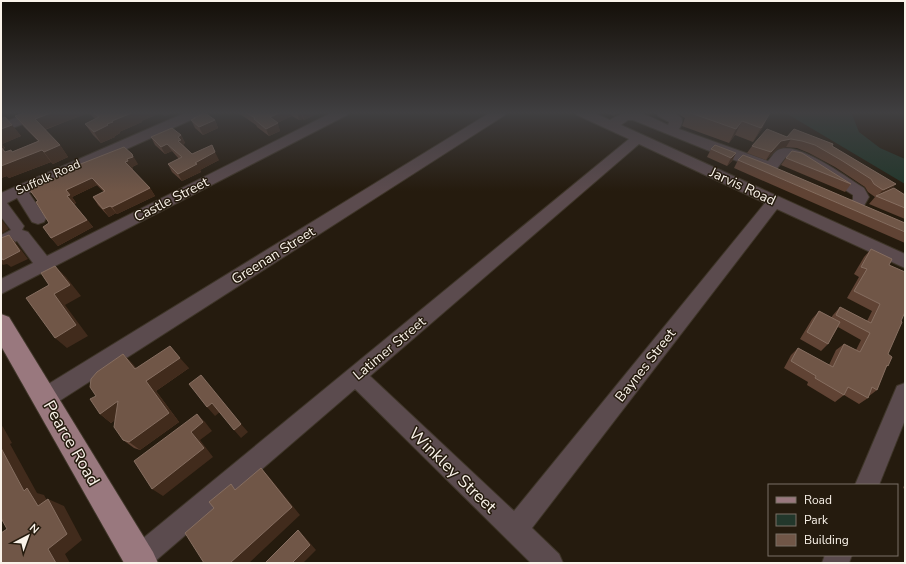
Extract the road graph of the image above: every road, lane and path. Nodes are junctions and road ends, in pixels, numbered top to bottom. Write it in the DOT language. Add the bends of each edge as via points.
graph roads {
  1 [pos="137,138"];
  2 [pos="290,138"];
  3 [pos="458,138"];
  4 [pos="638,138"];
  5 [pos="691,138"];
  6 [pos="770,168"];
  7 [pos="784,174"];
  8 [pos="6,197"];
  9 [pos="842,199"];
  10 [pos="774,201"];
  11 [pos="856,206"];
  12 [pos="870,212"];
  13 [pos="38,218"];
  14 [pos="16,226"];
  15 [pos="1,242"];
  16 [pos="905,261"];
  17 [pos="44,264"];
  18 [pos="1,287"];
  19 [pos="1,324"];
  20 [pos="356,376"];
  21 [pos="905,393"];
  22 [pos="46,398"];
  23 [pos="867,484"];
  24 [pos="515,530"];
  25 [pos="140,560"];
  26 [pos="550,563"];
  1 -- 8 [label="street, Suffolk Road"];
  2 -- 17 [label="street, Castle Street"];
  3 -- 22 [label="street, Greenan Street"];
  4 -- 10 [label="street, Jarvis Road"];
  4 -- 20 [label="street, Latimer Street"];
  5 -- 6 [label="street"];
  6 -- 7 [label="street"];
  6 -- 11 [label="street" via="782,153 802,156 859,192 861,199"];
  8 -- 13 [label="street"];
  8 -- 14 [label="street"];
  9 -- 11 [label="street"];
  10 -- 16 [label="street, Jarvis Road"];
  10 -- 24 [label="street, Baynes Street"];
  11 -- 12 [label="street"];
  15 -- 17 [label="street" via="15,235 22,236"];
  17 -- 18 [label="street, Castle Street"];
  19 -- 22 [label="main road, Pearce Road"];
  20 -- 24 [label="street, Winkley Street"];
  20 -- 25 [label="street, Latimer Street"];
  21 -- 23 [label="street"];
  22 -- 25 [label="main road, Pearce Road"];
  24 -- 26 [label="street, Winkley Street"];
}
